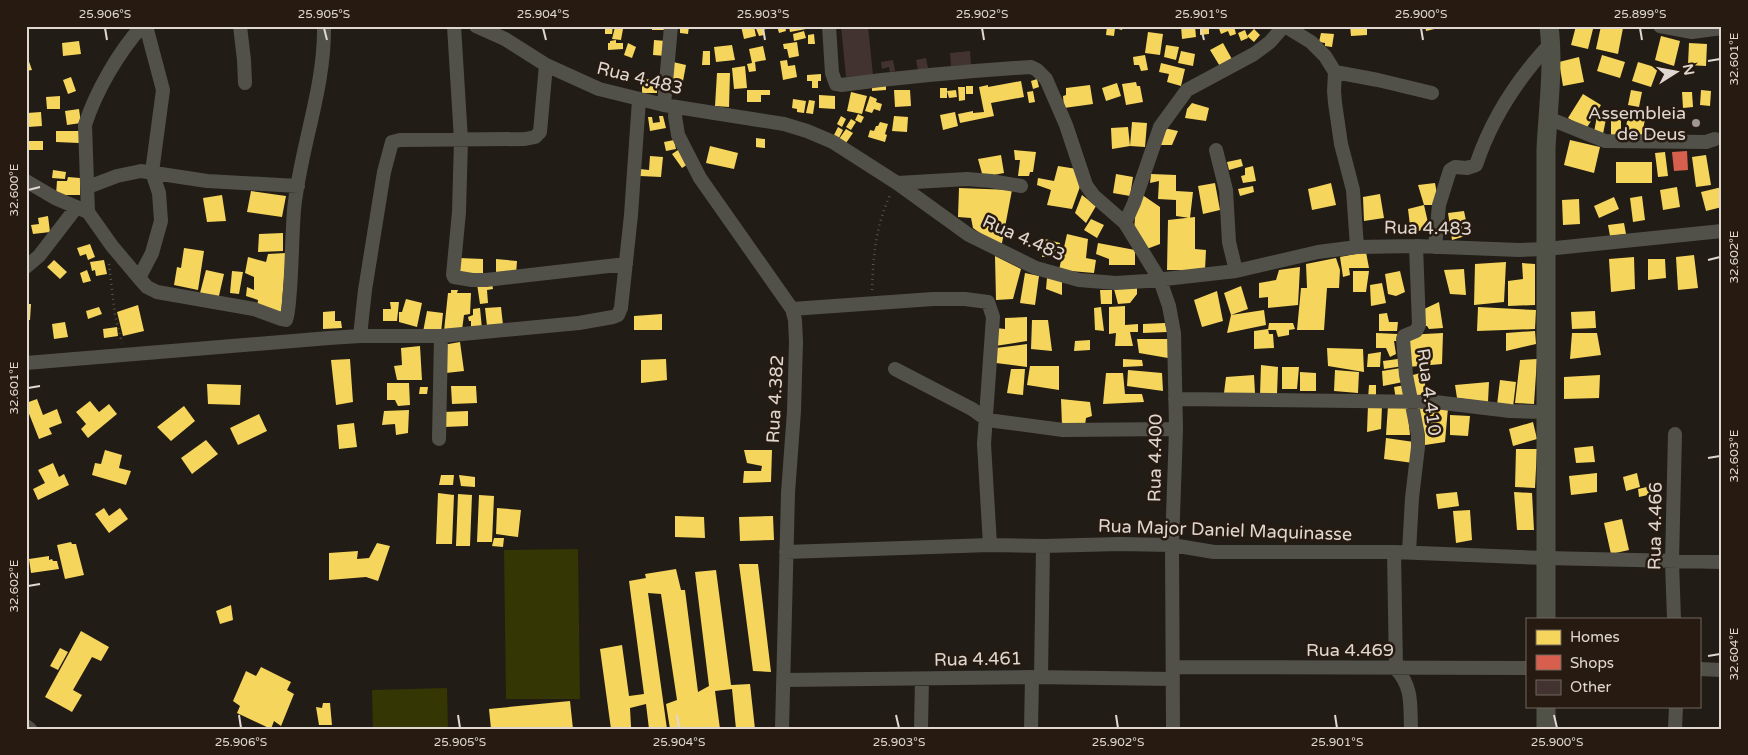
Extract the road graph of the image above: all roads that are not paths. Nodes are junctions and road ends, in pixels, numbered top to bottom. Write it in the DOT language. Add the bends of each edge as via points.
graph roads {
  1 [pos="142,26"];
  2 [pos="146,26"];
  3 [pos="240,26"];
  4 [pos="324,26"];
  5 [pos="454,26"];
  6 [pos="476,26"];
  7 [pos="671,26"];
  8 [pos="829,26"];
  9 [pos="1284,26"];
  10 [pos="1660,26"];
  11 [pos="1722,28"];
  12 [pos="1550,35"];
  13 [pos="546,65"];
  14 [pos="1335,72"];
  15 [pos="245,83"];
  16 [pos="1432,93"];
  17 [pos="639,100"];
  18 [pos="670,106"];
  19 [pos="1548,118"];
  20 [pos="1715,139"];
  21 [pos="461,140"];
  22 [pos="1216,150"];
  23 [pos="152,172"];
  24 [pos="26,181"];
  25 [pos="897,183"];
  26 [pos="298,186"];
  27 [pos="1021,186"];
  28 [pos="88,188"];
  29 [pos="82,210"];
  30 [pos="1125,223"];
  31 [pos="1722,231"];
  32 [pos="1416,246"];
  33 [pos="1357,247"];
  34 [pos="1435,247"];
  35 [pos="1546,249"];
  36 [pos="626,264"];
  37 [pos="26,267"];
  38 [pos="1236,271"];
  39 [pos="139,278"];
  40 [pos="1160,280"];
  41 [pos="792,309"];
  42 [pos="360,336"];
  43 [pos="441,336"];
  44 [pos="26,363"];
  45 [pos="895,368"];
  46 [pos="1175,399"];
  47 [pos="1410,402"];
  48 [pos="1547,412"];
  49 [pos="986,419"];
  50 [pos="1176,429"];
  51 [pos="1675,434"];
  52 [pos="439,440"];
  53 [pos="990,545"];
  54 [pos="1172,545"];
  55 [pos="1043,546"];
  56 [pos="786,552"];
  57 [pos="1394,552"];
  58 [pos="1409,552"];
  59 [pos="1546,558"];
  60 [pos="1672,562"];
  61 [pos="1722,562"];
  62 [pos="1546,618"];
  63 [pos="1674,618"];
  64 [pos="1526,668"];
  65 [pos="1396,669"];
  66 [pos="1700,669"];
  67 [pos="1722,670"];
  68 [pos="1174,673"];
  69 [pos="1037,677"];
  70 [pos="922,679"];
  71 [pos="784,680"];
  72 [pos="1546,708"];
  73 [pos="1676,708"];
  74 [pos="26,726"];
  75 [pos="30,729"];
  76 [pos="782,729"];
  77 [pos="921,729"];
  78 [pos="1031,729"];
  79 [pos="1173,729"];
  80 [pos="1410,729"];
  81 [pos="1546,729"];
  82 [pos="1675,729"];
  1 -- 28 [label="street" via="121,53 86,120"];
  2 -- 23 [label="street" via="163,90"];
  3 -- 15 [label="street"];
  4 -- 26 [label="street" via="321,70"];
  5 -- 21 [label="street"];
  6 -- 13 [label="street, Rua 4.483" via="505,39"];
  7 -- 18 [label="street, Rua 4.382"];
  8 -- 30 [label="street, Rua 4.400" via="832,73 836,84 951,73 1037,70 1046,79 1058,104 1086,185"];
  9 -- 14 [label="street" via="1310,42 1325,56"];
  9 -- 30 [label="street" via="1254,54 1187,90 1160,127"];
  10 -- 11 [label="street" via="1692,32"];
  12 -- 19 [label="street"];
  12 -- 34 [label="street" via="1487,134 1476,165 1450,170 1439,205"];
  13 -- 17 [label="street, Rua 4.483" via="599,89"];
  13 -- 21 [label="street" via="538,136"];
  14 -- 16 [label="street"];
  14 -- 33 [label="street" via="1335,103 1352,190"];
  17 -- 18 [label="street, Rua 4.483"];
  17 -- 36 [label="street"];
  18 -- 25 [label="street, Rua 4.483" via="784,124 807,131 833,142"];
  18 -- 41 [label="street, Rua 4.382" via="678,135 700,178"];
  19 -- 20 [label="street" via="1605,141 1706,142"];
  19 -- 35 [label="street"];
  21 -- 36 [label="street" via="454,277 486,280"];
  21 -- 42 [label="street" via="392,142 384,172"];
  22 -- 38 [label="street" via="1226,190 1229,242"];
  23 -- 26 [label="street" via="207,182"];
  23 -- 28 [label="street" via="117,176"];
  23 -- 39 [label="street" via="159,193 161,221 152,253"];
  24 -- 29 [label="street"];
  25 -- 27 [label="street" via="967,179"];
  25 -- 40 [label="street, Rua 4.483" via="968,234 1036,268 1093,282"];
  26 -- 39 [label="street" via="286,320 254,309 157,292 147,288"];
  28 -- 29 [label="street"];
  29 -- 37 [label="street"];
  29 -- 39 [label="street"];
  30 -- 40 [label="street, Rua 4.400"];
  31 -- 35 [label="street, Rua 4.483"];
  32 -- 33 [label="street, Rua 4.483"];
  32 -- 34 [label="street, Rua 4.483"];
  32 -- 47 [label="street, Rua 4.410" via="1419,325 1416,331 1402,339"];
  33 -- 38 [label="street, Rua 4.483" via="1318,252"];
  34 -- 35 [label="street, Rua 4.483"];
  35 -- 48 [label="street"];
  36 -- 43 [label="street" via="622,308 613,317"];
  38 -- 40 [label="street, Rua 4.483"];
  40 -- 46 [label="street, Rua 4.400" via="1174,333"];
  41 -- 49 [label="street" via="965,298 988,302 993,317"];
  41 -- 56 [label="street, Rua 4.382" via="796,342"];
  42 -- 43 [label="street"];
  42 -- 44 [label="street"];
  43 -- 52 [label="street"];
  45 -- 49 [label="street"];
  46 -- 47 [label="street"];
  46 -- 50 [label="street, Rua 4.400"];
  47 -- 48 [label="street"];
  47 -- 58 [label="street, Rua 4.410" via="1418,447"];
  48 -- 59 [label="street"];
  49 -- 50 [label="street" via="1063,430"];
  49 -- 53 [label="street" via="984,444"];
  50 -- 54 [label="street, Rua 4.400"];
  51 -- 60 [label="street, Rua 4.466"];
  53 -- 55 [label="street, Rua Major Daniel Maquinasse"];
  53 -- 56 [label="street, Rua Major Daniel Maquinasse"];
  54 -- 55 [label="street, Rua Major Daniel Maquinasse"];
  54 -- 57 [label="street, Rua Major Daniel Maquinasse" via="1214,552"];
  54 -- 68 [label="street, Rua 4.400"];
  55 -- 69 [label="street"];
  56 -- 71 [label="street, Rua 4.382"];
  57 -- 58 [label="street, Rua Major Daniel Maquinasse"];
  57 -- 65 [label="street"];
  58 -- 59 [label="street, Rua Major Daniel Maquinasse"];
  59 -- 60 [label="street, Rua Major Daniel Maquinasse"];
  59 -- 62 [label="street"];
  60 -- 61 [label="street, Rua Major Daniel Maquinasse"];
  60 -- 63 [label="street, Rua 4.466"];
  64 -- 65 [label="street, Rua 4.469"];
  65 -- 68 [label="street, Rua 4.469"];
  65 -- 80 [label="street" via="1404,678 1410,696"];
  66 -- 67 [label="street"];
  68 -- 69 [label="street, Rua 4.461"];
  68 -- 79 [label="street, Rua 4.400"];
  69 -- 70 [label="street, Rua 4.461"];
  69 -- 78 [label="street"];
  70 -- 71 [label="street, Rua 4.461"];
  70 -- 77 [label="street"];
  71 -- 76 [label="street, Rua 4.382"];
  72 -- 81 [label="street"];
  73 -- 82 [label="street"];
  74 -- 75 [label="street"];
}
